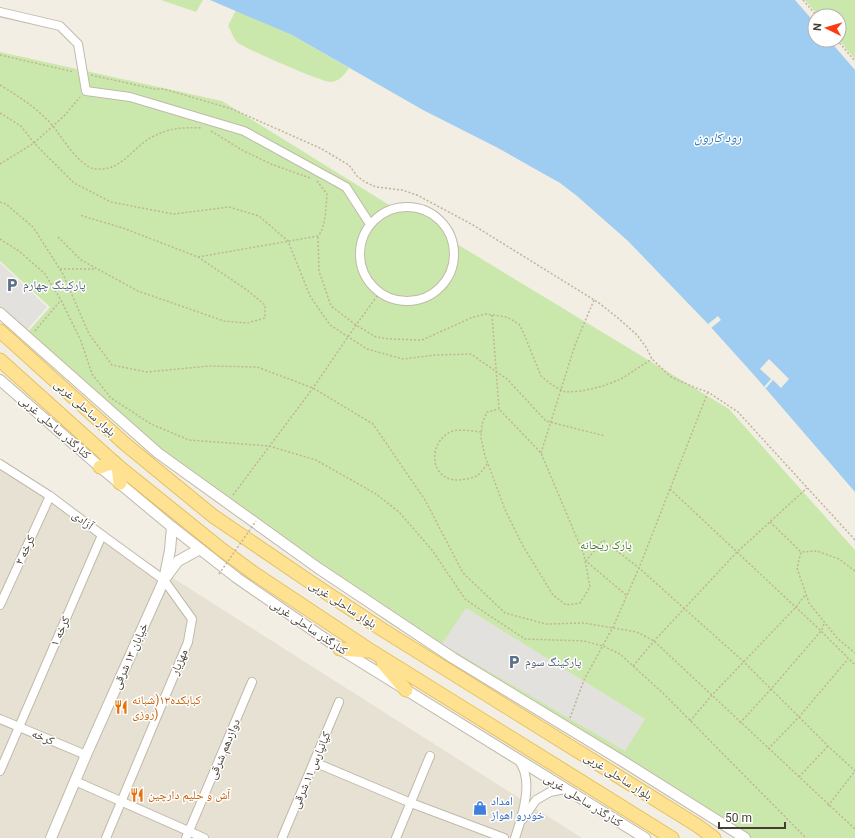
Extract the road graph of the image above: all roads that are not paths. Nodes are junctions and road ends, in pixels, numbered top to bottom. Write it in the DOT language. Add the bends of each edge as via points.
graph roads {
  1 [pos="0,12"];
  2 [pos="370,224"];
  3 [pos="0,313"];
  4 [pos="0,331"];
  5 [pos="0,360"];
  6 [pos="0,380"];
  7 [pos="0,464"];
  8 [pos="116,464"];
  9 [pos="100,467"];
  10 [pos="120,483"];
  11 [pos="50,496"];
  12 [pos="172,527"];
  13 [pos="102,535"];
  14 [pos="200,549"];
  15 [pos="164,580"];
  16 [pos="0,605"];
  17 [pos="340,648"];
  18 [pos="374,653"];
  19 [pos="252,682"];
  20 [pos="406,690"];
  21 [pos="339,702"];
  22 [pos="0,719"];
  23 [pos="18,727"];
  24 [pos="86,755"];
  25 [pos="430,756"];
  26 [pos="519,760"];
  27 [pos="314,762"];
  28 [pos="0,771"];
  29 [pos="75,781"];
  30 [pos="566,789"];
  31 [pos="121,801"];
  32 [pos="411,803"];
  33 [pos="521,821"];
  34 [pos="188,835"];
  35 [pos="51,838"];
  36 [pos="106,838"];
  37 [pos="204,838"];
  38 [pos="282,838"];
  39 [pos="396,838"];
  40 [pos="504,838"];
  41 [pos="515,838"];
  42 [pos="645,838"];
  43 [pos="672,838"];
  44 [pos="714,838"];
  45 [pos="745,838"];
  1 -- 2 [label="street" via="60,26 78,44 86,91 130,97 244,131 346,187"];
  2 -- 2 [label="street" via="381,214 394,208 409,207 423,210 436,217 446,227 454,255 451,269 444,282 434,292 407,301 393,299 380,292 369,282 362,268 360,253 363,237"];
  3 -- 45 [label="street" via="158,453 318,568 453,658"];
  4 -- 44 [label="main road, بلوار ساحلی غربی" via="124,443 213,516 369,621"];
  5 -- 8 [label="main road, بلوار ساحلی غربی"];
  6 -- 9 [label="street, کنارگذر ساحلی غربی"];
  7 -- 11 [label="street, آزادی"];
  8 -- 9 [label="main road"];
  8 -- 10 [label="main road"];
  8 -- 18 [label="main road, بلوار ساحلی غربی" via="254,574"];
  9 -- 10 [label="street, کنارگذر ساحلی غربی"];
  10 -- 12 [label="street, کنارگذر ساحلی غربی"];
  11 -- 13 [label="street, آزادی"];
  11 -- 16 [label="street, کرخه ۲"];
  12 -- 14 [label="street, کنارگذر ساحلی غربی"];
  12 -- 15 [label="street, خیابان ۱۳ شرقی"];
  13 -- 15 [label="street, آزادی"];
  13 -- 23 [label="street, کرخه ۱"];
  14 -- 15 [label="street, خیابان ۱۳ شرقی" via="178,561"];
  14 -- 17 [label="street, کنارگذر ساحلی غربی" via="237,578"];
  15 -- 24 [label="street, خیابان ۱۳ شرقی"];
  15 -- 31 [label="street, مهزیار" via="192,619 188,642"];
  17 -- 18 [label="main road"];
  17 -- 20 [label="street, کنارگذر ساحلی غربی"];
  18 -- 20 [label="main road"];
  18 -- 43 [label="main road, بلوار ساحلی غربی"];
  19 -- 34 [label="street, دوازدهم شرقی"];
  20 -- 26 [label="street, کنارگذر ساحلی غربی"];
  21 -- 27 [label="street, کیانپارس ۱۱ شرقی"];
  22 -- 23 [label="street, کرخه"];
  23 -- 24 [label="street, کرخه"];
  23 -- 28 [label="street, کرخه ۱"];
  24 -- 29 [label="street, خیابان ۱۳ شرقی"];
  25 -- 32 [label="street"];
  26 -- 30 [label="street, کنارگذر ساحلی غربی"];
  26 -- 33 [label="street" via="525,774 526,789"];
  27 -- 32 [label="street"];
  27 -- 38 [label="street, کیانپارس ۱۱ شرقی"];
  29 -- 31 [label="street"];
  29 -- 35 [label="street, خیابان ۱۳ شرقی"];
  30 -- 33 [label="street" via="550,792 536,800"];
  30 -- 42 [label="street, کنارگذر ساحلی غربی"];
  31 -- 34 [label="street"];
  31 -- 36 [label="street, مهزیار"];
  32 -- 39 [label="street"];
  32 -- 40 [label="street"];
  33 -- 41 [label="street"];
  34 -- 37 [label="street"];
}
